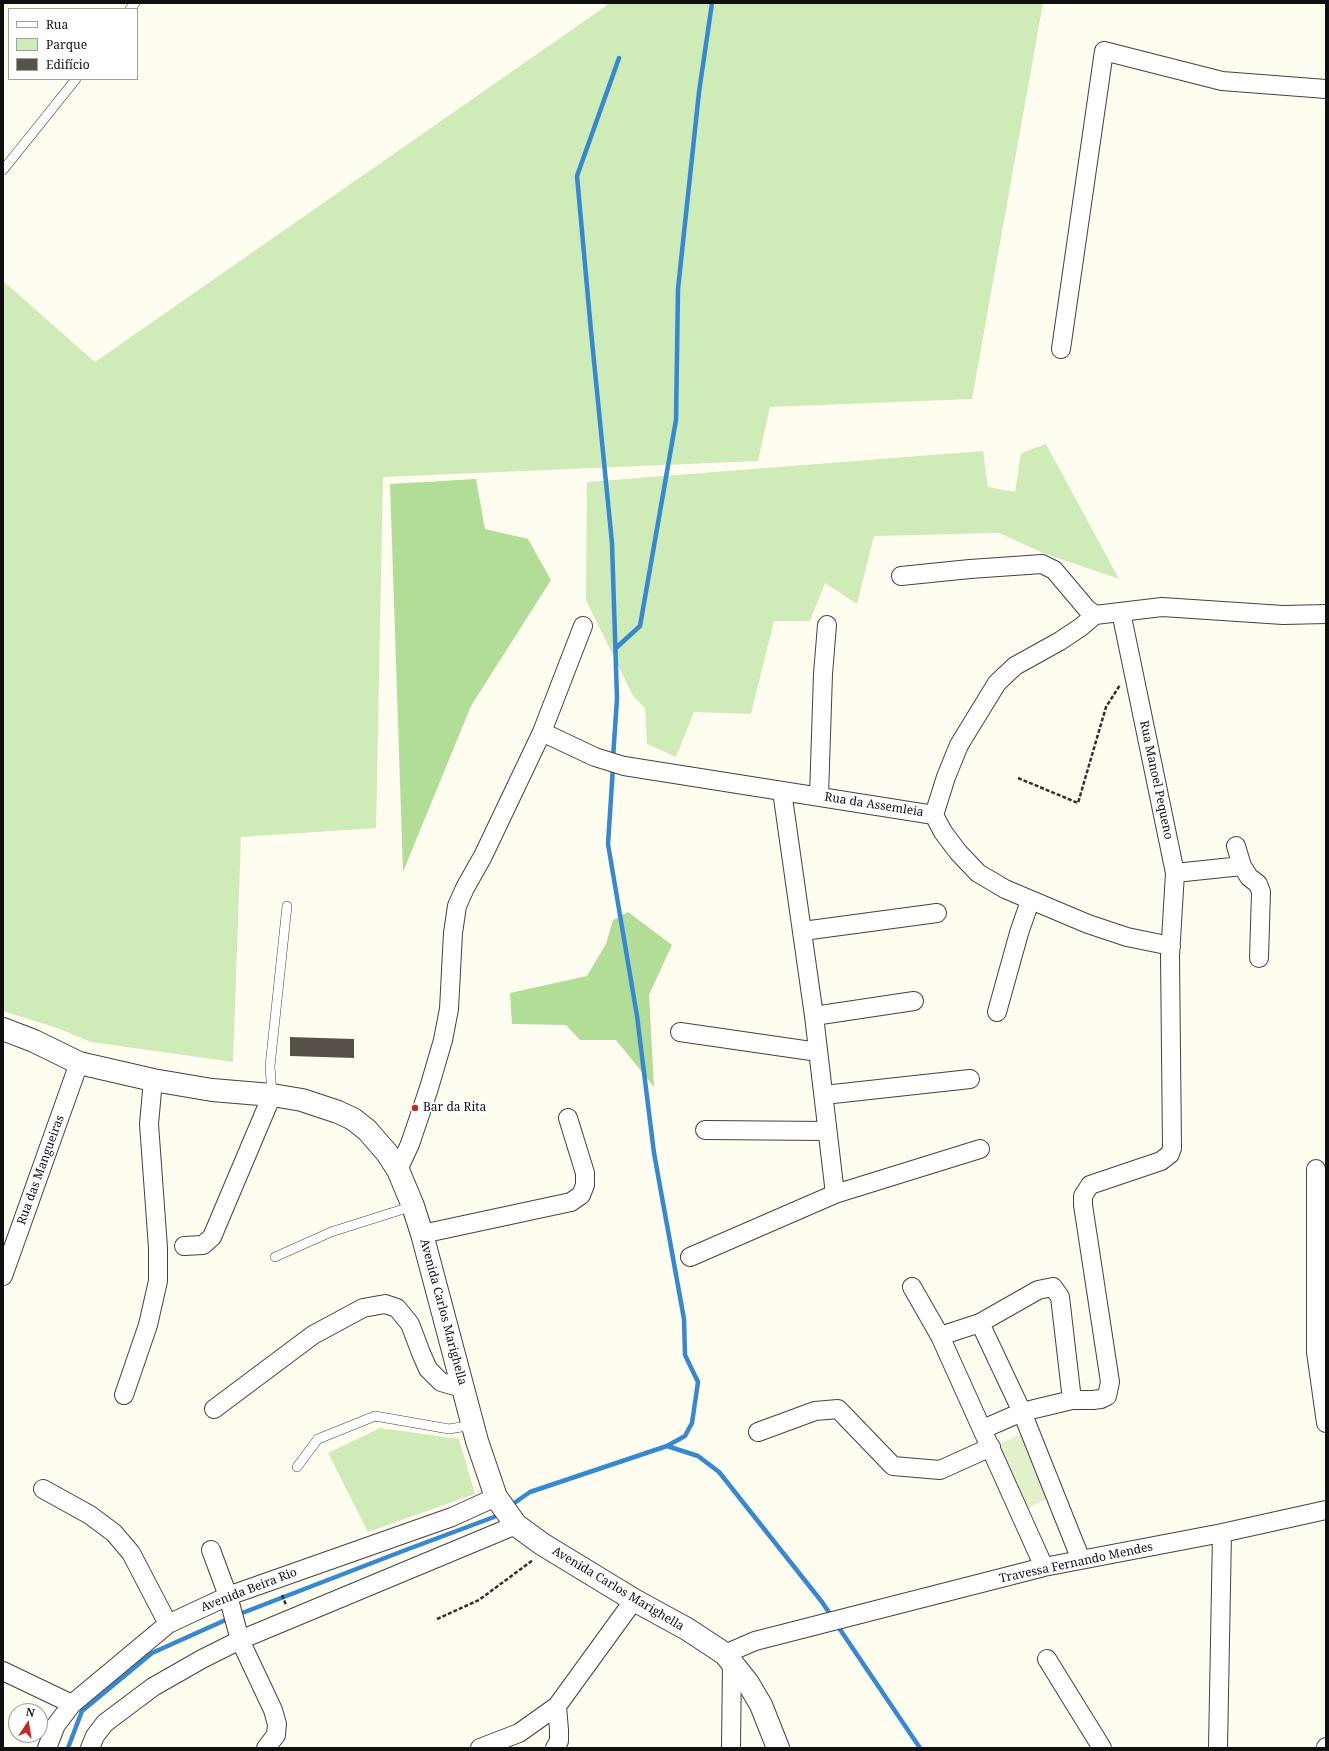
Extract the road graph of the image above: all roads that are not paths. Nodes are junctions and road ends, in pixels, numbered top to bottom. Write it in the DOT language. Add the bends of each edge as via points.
graph roads {
  1 [pos="75,80"];
  2 [pos="1326,89"];
  3 [pos="3,170"];
  4 [pos="1061,349"];
  5 [pos="901,576"];
  6 [pos="1121,612"];
  7 [pos="1326,614"];
  8 [pos="1095,615"];
  9 [pos="827,625"];
  10 [pos="583,626"];
  11 [pos="542,732"];
  12 [pos="782,791"];
  13 [pos="818,796"];
  14 [pos="934,815"];
  15 [pos="1236,846"];
  16 [pos="1242,866"];
  17 [pos="1175,873"];
  18 [pos="1030,901"];
  19 [pos="287,906"];
  20 [pos="937,914"];
  21 [pos="802,931"];
  22 [pos="1171,946"];
  23 [pos="1259,958"];
  24 [pos="914,1001"];
  25 [pos="997,1012"];
  26 [pos="814,1016"];
  27 [pos="3,1029"];
  28 [pos="680,1032"];
  29 [pos="818,1052"];
  30 [pos="79,1063"];
  31 [pos="970,1079"];
  32 [pos="154,1080"];
  33 [pos="272,1095"];
  34 [pos="824,1095"];
  35 [pos="568,1118"];
  36 [pos="705,1130"];
  37 [pos="828,1131"];
  38 [pos="980,1149"];
  39 [pos="1316,1169"];
  40 [pos="398,1170"];
  41 [pos="835,1194"];
  42 [pos="413,1206"];
  43 [pos="422,1234"];
  44 [pos="184,1246"];
  45 [pos="275,1257"];
  46 [pos="690,1257"];
  47 [pos="3,1276"];
  48 [pos="912,1287"];
  49 [pos="980,1323"];
  50 [pos="940,1336"];
  51 [pos="462,1388"];
  52 [pos="124,1395"];
  53 [pos="1072,1400"];
  54 [pos="214,1409"];
  55 [pos="1022,1412"];
  56 [pos="1326,1423"];
  57 [pos="473,1425"];
  58 [pos="983,1429"];
  59 [pos="758,1432"];
  60 [pos="991,1447"];
  61 [pos="297,1466"];
  62 [pos="43,1489"];
  63 [pos="505,1510"];
  64 [pos="1326,1510"];
  65 [pos="1222,1533"];
  66 [pos="211,1550"];
  67 [pos="1081,1560"];
  68 [pos="1044,1567"];
  69 [pos="228,1596"];
  70 [pos="634,1600"];
  71 [pos="168,1624"];
  72 [pos="240,1640"];
  73 [pos="728,1658"];
  74 [pos="1047,1659"];
  75 [pos="3,1671"];
  76 [pos="72,1704"];
  77 [pos="557,1706"];
  78 [pos="47,1748"];
  79 [pos="90,1748"];
  80 [pos="266,1748"];
  81 [pos="480,1748"];
  82 [pos="555,1748"];
  83 [pos="731,1748"];
  84 [pos="778,1748"];
  85 [pos="1102,1748"];
  86 [pos="1218,1748"];
  1 -- 3 [label="lane"];
  2 -- 4 [label="street" via="1222,81 1104,51"];
  5 -- 8 [label="street" via="970,568 1042,564 1054,570"];
  6 -- 7 [label="street" via="1162,607 1283,615"];
  6 -- 8 [label="street"];
  6 -- 17 [label="street, Rua Manoel Pequeno"];
  8 -- 14 [label="street" via="1060,641 1015,666 998,683 959,745"];
  9 -- 13 [label="street"];
  10 -- 11 [label="street"];
  11 -- 12 [label="street, Rua da Assemleia" via="595,757 624,766"];
  11 -- 40 [label="street" via="457,906 449,1009 443,1040 410,1144"];
  12 -- 13 [label="street, Rua da Assemleia"];
  12 -- 21 [label="street"];
  13 -- 14 [label="street, Rua da Assemleia"];
  14 -- 18 [label="street, Rua da Assemleia" via="943,832 978,874"];
  15 -- 16 [label="street"];
  16 -- 17 [label="street"];
  16 -- 23 [label="street" via="1249,877 1258,884 1261,892"];
  17 -- 22 [label="street, Rua Manoel Pequeno"];
  18 -- 22 [label="street, Rua da Assemleia" via="1127,937"];
  18 -- 25 [label="street"];
  19 -- 33 [label="lane" via="270,1066"];
  20 -- 21 [label="street"];
  21 -- 26 [label="street"];
  22 -- 53 [label="street, Rua Manoel Pequeno" via="1172,1148 1170,1154 1161,1161 1090,1185 1083,1196 1110,1382 1106,1396 1101,1399"];
  24 -- 26 [label="street"];
  26 -- 29 [label="street"];
  27 -- 30 [label="street, Avenida Carlos Marighella"];
  28 -- 29 [label="street"];
  29 -- 34 [label="street"];
  30 -- 32 [label="street, Avenida Carlos Marighella"];
  30 -- 47 [label="street, Rua das Mangueiras"];
  31 -- 34 [label="street"];
  32 -- 33 [label="street, Avenida Carlos Marighella" via="212,1090"];
  32 -- 52 [label="street" via="149,1124 158,1281 148,1325"];
  33 -- 40 [label="street, Avenida Carlos Marighella" via="320,1105 353,1119 377,1141"];
  33 -- 44 [label="street" via="212,1237 202,1245"];
  34 -- 37 [label="street"];
  35 -- 43 [label="street" via="585,1173 585,1185 581,1195 571,1202"];
  36 -- 37 [label="street"];
  37 -- 41 [label="street"];
  38 -- 41 [label="street"];
  39 -- 56 [label="street" via="1316,1352"];
  40 -- 42 [label="street, Avenida Carlos Marighella"];
  41 -- 46 [label="street"];
  42 -- 43 [label="street, Avenida Carlos Marighella"];
  42 -- 45 [label="lane" via="331,1232"];
  43 -- 51 [label="street, Avenida Carlos Marighella"];
  48 -- 50 [label="street"];
  49 -- 50 [label="street"];
  49 -- 53 [label="street" via="1038,1290 1053,1287 1060,1297"];
  49 -- 55 [label="street"];
  50 -- 58 [label="street"];
  51 -- 54 [label="street" via="441,1382 428,1369 410,1324 397,1308 385,1304 363,1308 313,1335"];
  51 -- 57 [label="street, Avenida Carlos Marighella"];
  53 -- 55 [label="street"];
  55 -- 58 [label="street"];
  55 -- 67 [label="street"];
  57 -- 61 [label="lane" via="449,1429 375,1416 318,1439"];
  57 -- 63 [label="street, Avenida Carlos Marighella"];
  58 -- 60 [label="street"];
  59 -- 60 [label="street" via="815,1411 838,1409 893,1466 940,1470"];
  60 -- 68 [label="street"];
  62 -- 71 [label="street" via="90,1515 114,1533 131,1552"];
  63 -- 69 [label="street, Avenida Beira Rio" via="452,1517"];
  63 -- 70 [label="street, Avenida Carlos Marighella" via="550,1548"];
  63 -- 72 [label="street" via="291,1618"];
  64 -- 65 [label="street, Travessa Fernando Mendes"];
  65 -- 67 [label="street, Travessa Fernando Mendes"];
  65 -- 86 [label="street"];
  66 -- 69 [label="street"];
  67 -- 68 [label="street, Travessa Fernando Mendes"];
  68 -- 73 [label="street, Travessa Fernando Mendes" via="755,1641"];
  69 -- 71 [label="street, Avenida Beira Rio"];
  69 -- 72 [label="street"];
  70 -- 73 [label="street, Avenida Carlos Marighella" via="687,1629"];
  70 -- 77 [label="street"];
  71 -- 76 [label="street, Avenida Beira Rio"];
  72 -- 79 [label="street" via="153,1687 105,1723"];
  72 -- 80 [label="street" via="278,1724 276,1735"];
  73 -- 83 [label="street"];
  73 -- 84 [label="street, Avenida Carlos Marighella" via="748,1683 761,1705"];
  74 -- 85 [label="street"];
  75 -- 76 [label="street"];
  76 -- 78 [label="street, Avenida Beira Rio" via="56,1725"];
  77 -- 81 [label="street" via="519,1733"];
  77 -- 82 [label="street" via="559,1741"];
}
